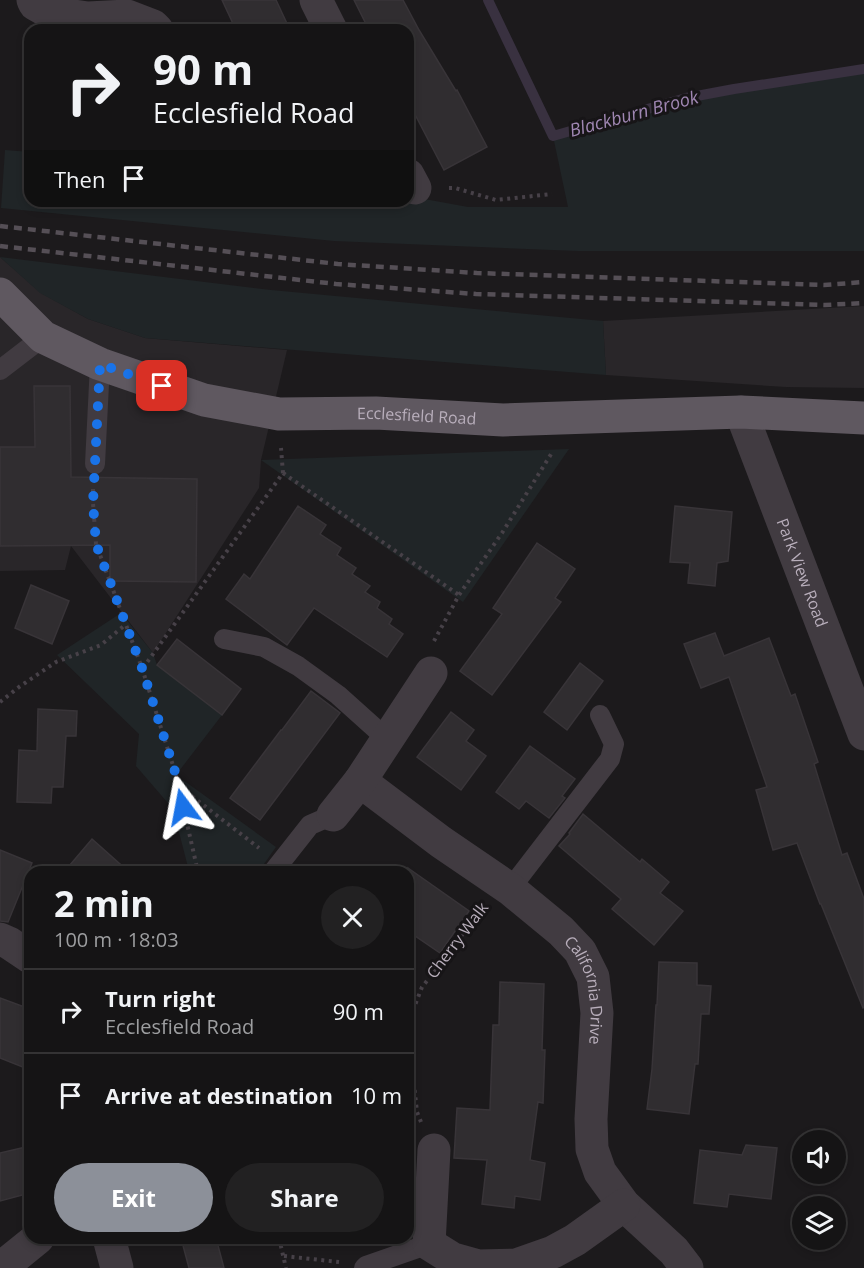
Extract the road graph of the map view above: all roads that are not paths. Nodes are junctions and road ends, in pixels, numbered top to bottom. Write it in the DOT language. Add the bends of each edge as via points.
graph roads {
  1 [pos="33,0"];
  2 [pos="316,0"];
  3 [pos="148,24"];
  4 [pos="328,24"];
  5 [pos="0,294"];
  6 [pos="44,337"];
  7 [pos="100,364"];
  8 [pos="0,370"];
  9 [pos="741,412"];
  10 [pos="864,418"];
  11 [pos="94,464"];
  12 [pos="224,639"];
  13 [pos="431,673"];
  14 [pos="600,715"];
  15 [pos="864,734"];
  16 [pos="387,739"];
  17 [pos="360,781"];
  18 [pos="333,815"];
  19 [pos="278,866"];
  20 [pos="506,887"];
  21 [pos="0,939"];
  22 [pos="24,953"];
  23 [pos="434,1150"];
  24 [pos="624,1205"];
  25 [pos="31,1244"];
  26 [pos="111,1244"];
  27 [pos="429,1245"];
  28 [pos="365,1267"];
  29 [pos="1,1268"];
  30 [pos="117,1268"];
  31 [pos="687,1268"];
  1 -- 3 [label="street" via="51,13 88,18 127,16"];
  2 -- 4 [label="street"];
  5 -- 6 [label="main road, Ecclesfield Road"];
  6 -- 7 [label="main road, Ecclesfield Road"];
  6 -- 8 [label="lane"];
  7 -- 9 [label="main road, Ecclesfield Road" via="204,400 279,414 376,413 503,420"];
  7 -- 11 [label="lane"];
  9 -- 10 [label="main road, Ecclesfield Road"];
  9 -- 15 [label="street, Park View Road"];
  12 -- 16 [label="lane" via="264,647 298,666"];
  13 -- 16 [label="street"];
  14 -- 20 [label="lane" via="614,744 610,759"];
  16 -- 17 [label="street"];
  17 -- 18 [label="street"];
  17 -- 20 [label="street, California Drive"];
  18 -- 19 [label="lane" via="310,825"];
  20 -- 24 [label="street, California Drive" via="561,931 580,951 592,977 597,1013 592,1149 600,1172"];
  21 -- 22 [label="street"];
  23 -- 27 [label="street"];
  24 -- 27 [label="street" via="575,1240 516,1265 478,1266 453,1259"];
  24 -- 31 [label="street, California Drive"];
  25 -- 29 [label="street"];
  26 -- 30 [label="street"];
  27 -- 28 [label="lane"];
}
